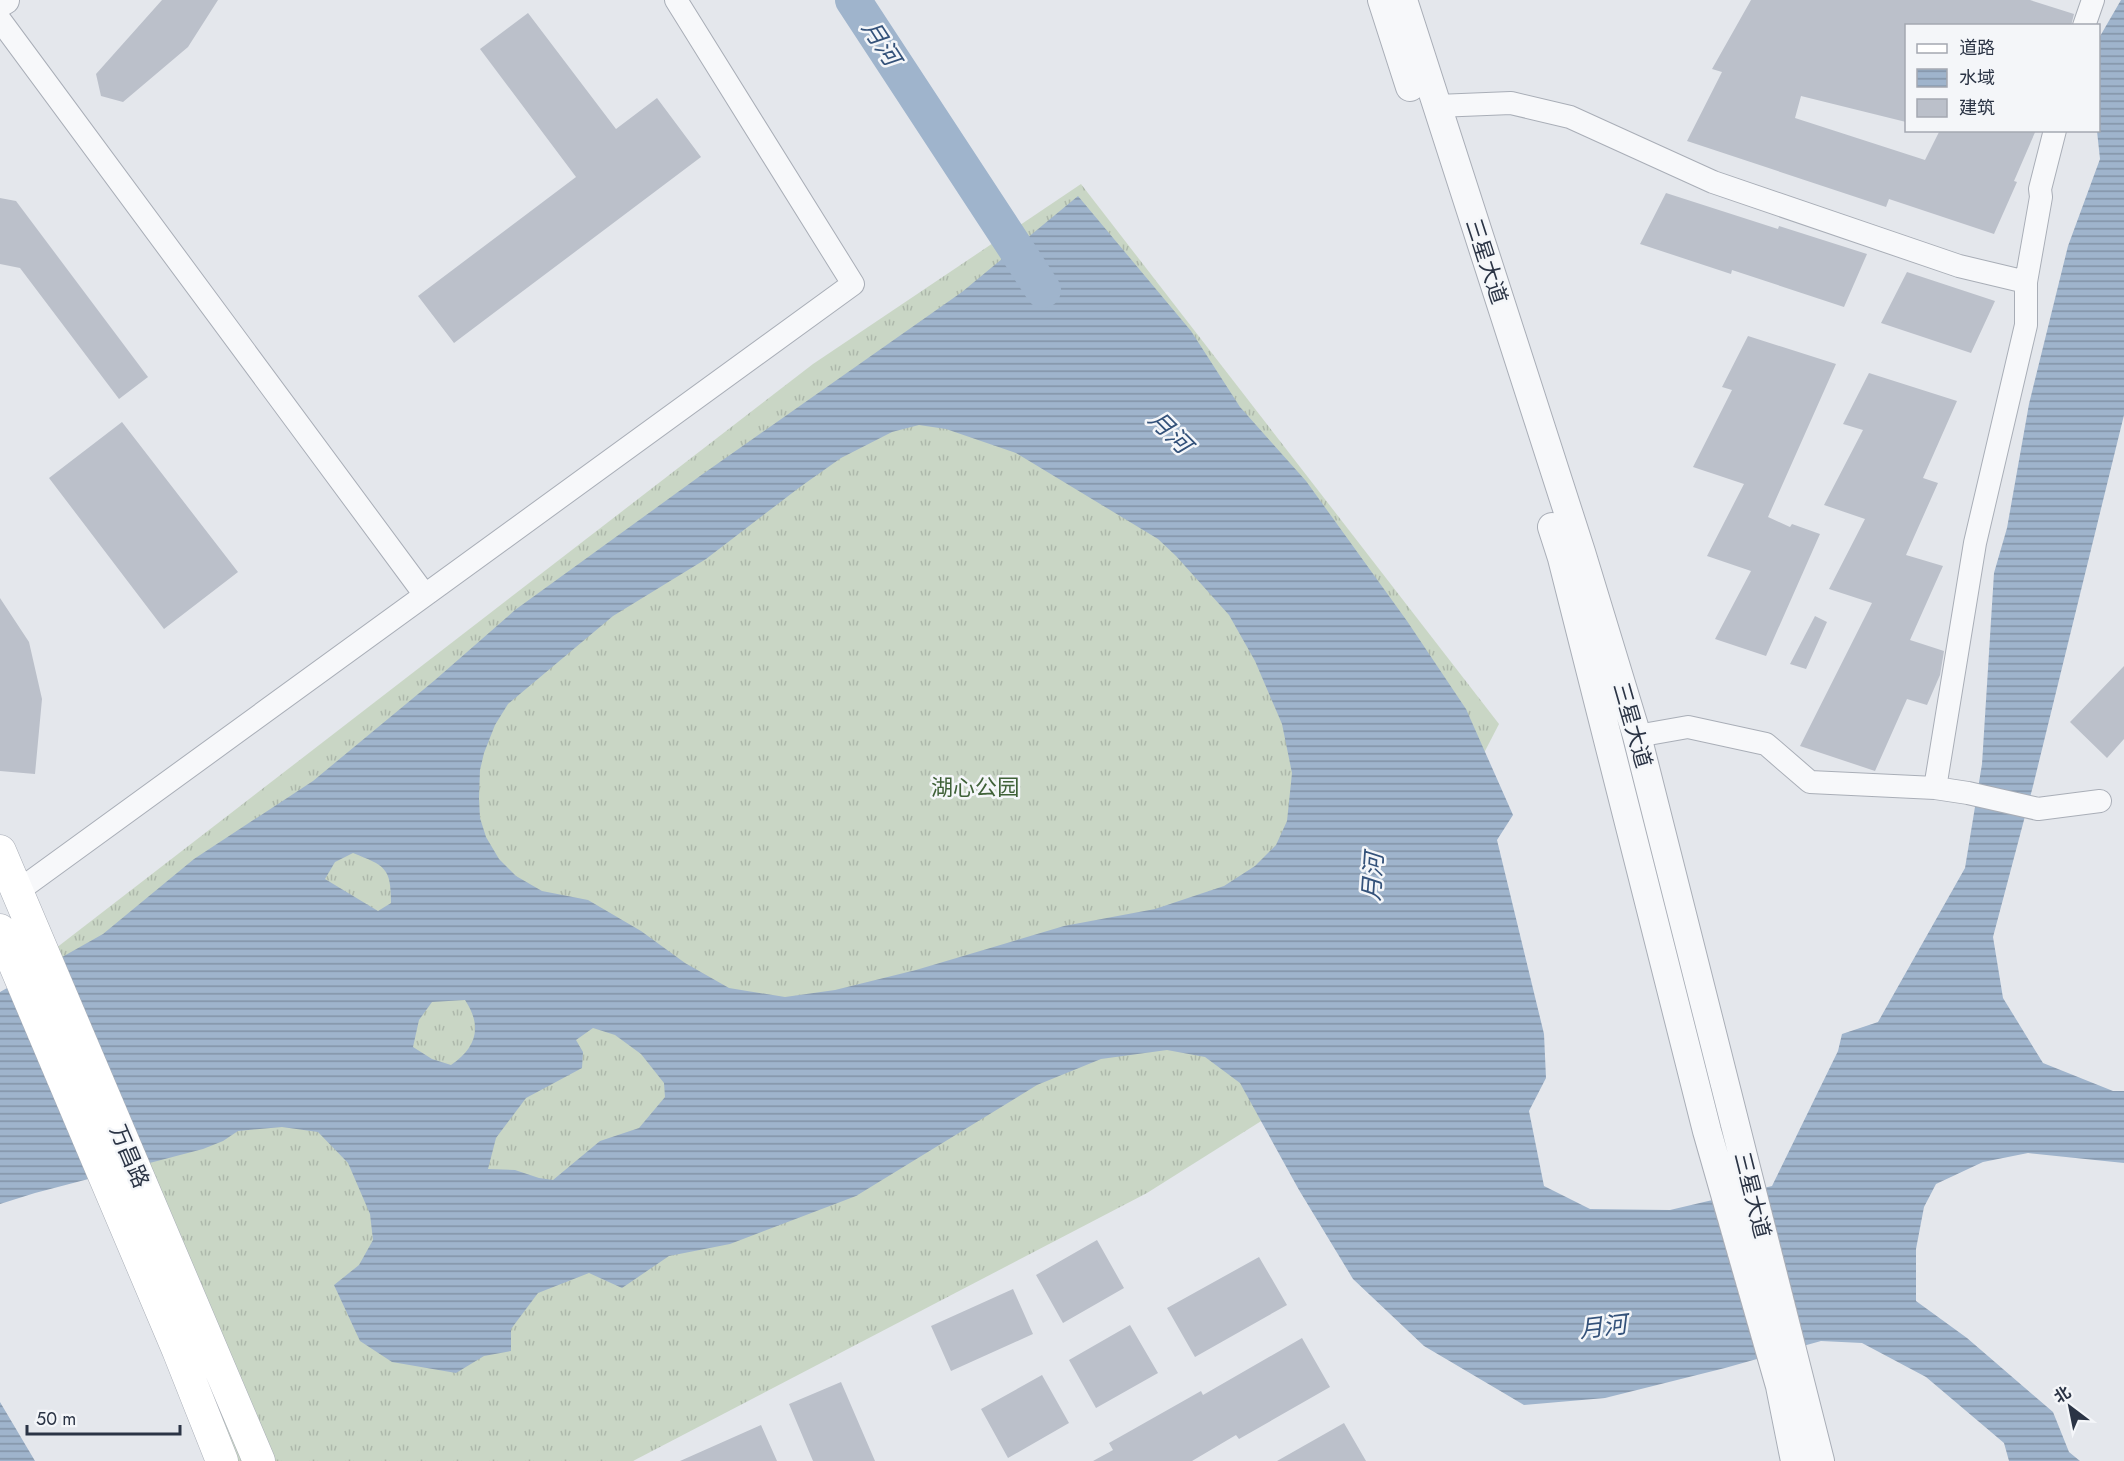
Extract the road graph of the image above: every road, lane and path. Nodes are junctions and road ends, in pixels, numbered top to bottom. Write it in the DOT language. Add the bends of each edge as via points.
graph roads {
  1 [pos="5,0"];
  2 [pos="676,0"];
  3 [pos="1382,0"];
  4 [pos="1403,0"];
  5 [pos="2093,0"];
  6 [pos="0,3"];
  7 [pos="0,20"];
  8 [pos="2085,24"];
  9 [pos="1437,106"];
  10 [pos="2054,132"];
  11 [pos="2026,282"];
  12 [pos="425,595"];
  13 [pos="1637,736"];
  14 [pos="1935,788"];
  15 [pos="2100,801"];
  16 [pos="0,851"];
  17 [pos="18,891"];
  18 [pos="1,932"];
  19 [pos="1789,1384"];
  20 [pos="222,1461"];
  21 [pos="259,1461"];
  22 [pos="1795,1461"];
  23 [pos="1820,1461"];
  1 -- 6 [label="street"];
  2 -- 12 [label="street" via="853,284"];
  3 -- 19 [label="street, 三星大道" via="1562,558 1707,1131"];
  4 -- 9 [label="street, 三星大道"];
  5 -- 8 [label="street"];
  7 -- 12 [label="street"];
  9 -- 11 [label="street" via="1511,103 1570,117 1713,182 1959,266"];
  9 -- 13 [label="street, 三星大道"];
  10 -- 11 [label="street" via="2040,189"];
  11 -- 14 [label="street" via="2026,325 1975,543"];
  12 -- 17 [label="street"];
  13 -- 14 [label="street" via="1688,727 1766,744 1810,782"];
  13 -- 19 [label="street, 三星大道" via="1735,1121"];
  14 -- 15 [label="street" via="2038,809"];
  16 -- 17 [label="main road, 万昌路"];
  17 -- 21 [label="main road, 万昌路"];
  18 -- 20 [label="main road, 万昌路"];
  19 -- 22 [label="street, 三星大道"];
  19 -- 23 [label="street, 三星大道"];
}
